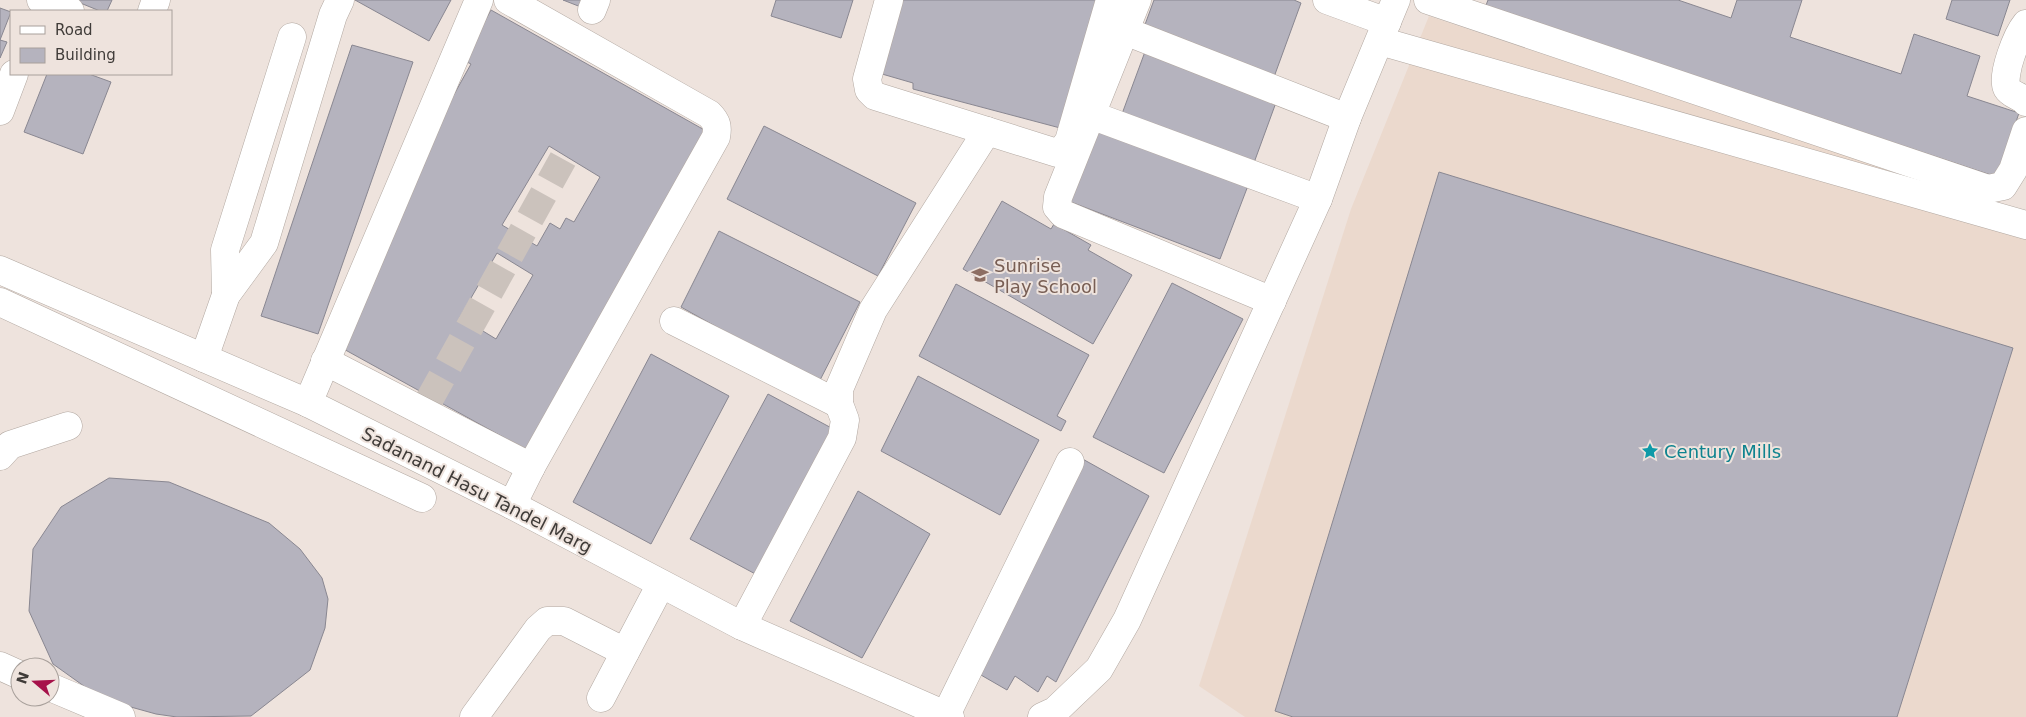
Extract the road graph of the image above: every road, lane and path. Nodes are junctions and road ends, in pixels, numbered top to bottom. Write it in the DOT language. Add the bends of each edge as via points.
graph roads {
  1 [pos="41,0"];
  2 [pos="340,0"];
  3 [pos="479,0"];
  4 [pos="508,0"];
  5 [pos="889,0"];
  6 [pos="1110,0"];
  7 [pos="1137,0"];
  8 [pos="1327,0"];
  9 [pos="1428,0"];
  10 [pos="1467,6"];
  11 [pos="67,10"];
  12 [pos="1388,21"];
  13 [pos="2026,24"];
  14 [pos="1125,31"];
  15 [pos="292,36"];
  16 [pos="14,75"];
  17 [pos="2026,102"];
  18 [pos="0,110"];
  19 [pos="1091,115"];
  20 [pos="1348,118"];
  21 [pos="987,131"];
  22 [pos="2026,131"];
  23 [pos="1318,199"];
  24 [pos="2026,225"];
  25 [pos="0,270"];
  26 [pos="226,295"];
  27 [pos="1272,301"];
  28 [pos="0,302"];
  29 [pos="113,319"];
  30 [pos="674,322"];
  31 [pos="100,348"];
  32 [pos="204,358"];
  33 [pos="325,361"];
  34 [pos="308,404"];
  35 [pos="839,404"];
  36 [pos="425,407"];
  37 [pos="68,426"];
  38 [pos="396,447"];
  39 [pos="0,456"];
  40 [pos="1070,462"];
  41 [pos="531,466"];
  42 [pos="376,476"];
  43 [pos="422,498"];
  44 [pos="512,505"];
  45 [pos="662,584"];
  46 [pos="742,626"];
  47 [pos="625,652"];
  48 [pos="60,691"];
  49 [pos="601,698"];
  50 [pos="948,716"];
  51 [pos="120,717"];
  52 [pos="474,717"];
  53 [pos="1042,717"];
  1 -- 11 [label="street"];
  2 -- 26 [label="street" via="264,243"];
  3 -- 33 [label="street"];
  4 -- 41 [label="street" via="709,114 718,128 716,137"];
  5 -- 21 [label="street" via="869,70 869,90 875,96"];
  6 -- 21 [label="street" via="1069,141 1064,148 1057,153"];
  7 -- 14 [label="street"];
  8 -- 12 [label="street"];
  9 -- 10 [label="street"];
  10 -- 22 [label="street" via="1988,189 2002,186 2013,170"];
  12 -- 20 [label="street"];
  12 -- 24 [label="street"];
  13 -- 17 [label="street" via="2019,33 2005,78 2007,88"];
  14 -- 19 [label="street"];
  14 -- 20 [label="street"];
  15 -- 26 [label="street" via="225,250"];
  16 -- 18 [label="street"];
  19 -- 23 [label="street"];
  19 -- 27 [label="street" via="1058,197 1058,207 1063,214"];
  20 -- 23 [label="street"];
  21 -- 35 [label="street" via="874,310 839,389"];
  23 -- 27 [label="street"];
  25 -- 29 [label="street, Sadanand Hasu Tandel Marg"];
  26 -- 32 [label="street"];
  27 -- 53 [label="street" via="1127,620 1099,669 1055,711"];
  28 -- 31 [label="street"];
  29 -- 31 [label="street"];
  29 -- 32 [label="street, Sadanand Hasu Tandel Marg"];
  30 -- 35 [label="street"];
  31 -- 42 [label="street"];
  32 -- 34 [label="street, Sadanand Hasu Tandel Marg"];
  33 -- 34 [label="street"];
  33 -- 36 [label="street"];
  34 -- 38 [label="street, Sadanand Hasu Tandel Marg"];
  35 -- 46 [label="street" via="845,420 842,438"];
  36 -- 38 [label="street"];
  36 -- 41 [label="street"];
  37 -- 39 [label="street" via="10,445"];
  38 -- 42 [label="street"];
  38 -- 44 [label="street, Sadanand Hasu Tandel Marg"];
  40 -- 50 [label="street"];
  41 -- 44 [label="street"];
  42 -- 43 [label="street"];
  44 -- 45 [label="street, Sadanand Hasu Tandel Marg"];
  45 -- 46 [label="street, Sadanand Hasu Tandel Marg"];
  45 -- 47 [label="street"];
  46 -- 50 [label="street, Sadanand Hasu Tandel Marg"];
  47 -- 49 [label="street"];
  47 -- 52 [label="street" via="564,621 547,622 538,629"];
  48 -- 51 [label="street"];
}
